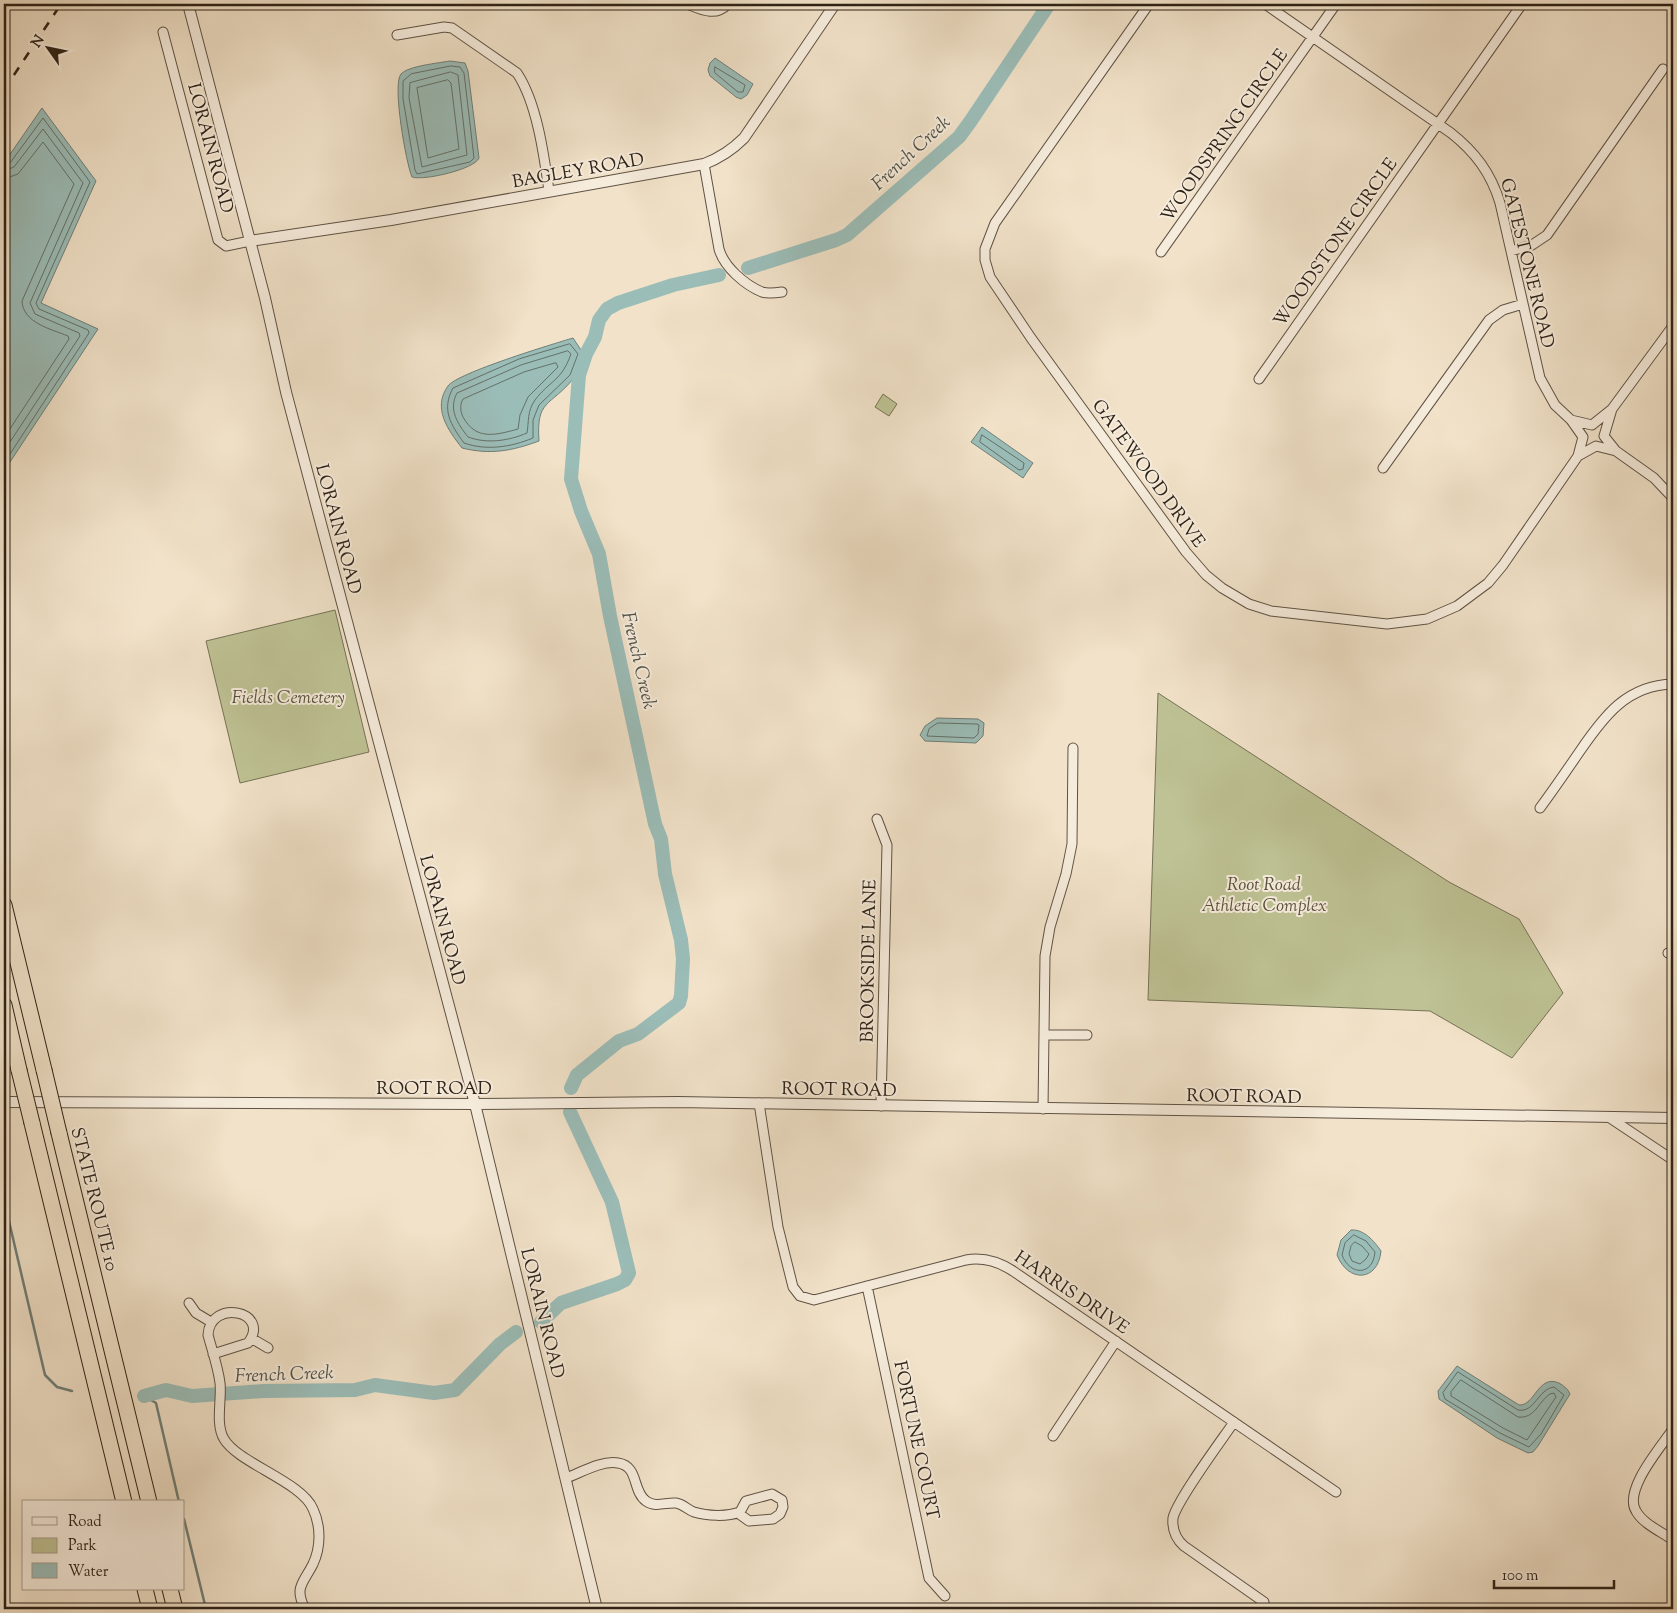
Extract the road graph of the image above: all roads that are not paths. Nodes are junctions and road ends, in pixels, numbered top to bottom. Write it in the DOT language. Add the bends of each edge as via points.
graph roads {
  1 [pos="188,4"];
  2 [pos="687,4"];
  3 [pos="728,4"];
  4 [pos="835,4"];
  5 [pos="1149,4"];
  6 [pos="1265,4"];
  7 [pos="1336,4"];
  8 [pos="1522,4"];
  9 [pos="163,32"];
  10 [pos="397,35"];
  11 [pos="1312,37"];
  12 [pos="1663,69"];
  13 [pos="1438,124"];
  14 [pos="704,164"];
  15 [pos="549,191"];
  16 [pos="250,242"];
  17 [pos="1511,251"];
  18 [pos="1161,252"];
  19 [pos="782,292"];
  20 [pos="1523,304"];
  21 [pos="1673,326"];
  22 [pos="1259,379"];
  23 [pos="1612,409"];
  24 [pos="1571,420"];
  25 [pos="1592,425"];
  26 [pos="1604,436"];
  27 [pos="1583,437"];
  28 [pos="1596,446"];
  29 [pos="1616,451"];
  30 [pos="1578,456"];
  31 [pos="1383,468"];
  32 [pos="1673,498"];
  33 [pos="1673,684"];
  34 [pos="1073,748"];
  35 [pos="1540,808"];
  36 [pos="877,819"];
  37 [pos="4,905"];
  38 [pos="4,1005"];
  39 [pos="1044,1035"];
  40 [pos="1087,1035"];
  41 [pos="4,1102"];
  42 [pos="759,1103"];
  43 [pos="475,1104"];
  44 [pos="881,1106"];
  45 [pos="1043,1109"];
  46 [pos="1610,1118"];
  47 [pos="1673,1118"];
  48 [pos="1673,1160"];
  49 [pos="867,1286"];
  50 [pos="189,1303"];
  51 [pos="211,1322"];
  52 [pos="251,1338"];
  53 [pos="1116,1341"];
  54 [pos="268,1348"];
  55 [pos="213,1354"];
  56 [pos="1234,1422"];
  57 [pos="1673,1429"];
  58 [pos="1053,1436"];
  59 [pos="566,1478"];
  60 [pos="1336,1492"];
  61 [pos="124,1500"];
  62 [pos="149,1500"];
  63 [pos="738,1513"];
  64 [pos="1673,1540"];
  65 [pos="146,1590"];
  66 [pos="170,1590"];
  67 [pos="945,1596"];
  68 [pos="1264,1602"];
  69 [pos="150,1609"];
  70 [pos="175,1609"];
  71 [pos="305,1609"];
  72 [pos="597,1609"];
  1 -- 16 [label="street, LORAIN ROAD"];
  2 -- 3 [label="street" via="710,12 721,10"];
  4 -- 14 [label="street, BAGLEY ROAD" via="744,138 729,152"];
  5 -- 30 [label="street, GATEWOOD DRIVE" via="995,223 987,240 985,260 996,286 1031,338 1206,575 1240,600 1284,614 1387,624 1427,619 1457,606 1492,578"];
  6 -- 11 [label="street, GATESTONE ROAD"];
  7 -- 11 [label="street, WOODSPRING CIRCLE"];
  8 -- 13 [label="street, WOODSTONE CIRCLE"];
  9 -- 16 [label="street, LORAIN ROAD" via="218,240 228,246"];
  10 -- 15 [label="street" via="452,28 517,73 524,84 540,134"];
  11 -- 13 [label="street, GATESTONE ROAD"];
  11 -- 18 [label="street, WOODSPRING CIRCLE"];
  12 -- 17 [label="street" via="1546,235 1532,245"];
  13 -- 17 [label="street, GATESTONE ROAD" via="1471,150 1488,174 1497,192"];
  13 -- 22 [label="street, WOODSTONE CIRCLE"];
  14 -- 15 [label="street, BAGLEY ROAD"];
  14 -- 19 [label="street" via="724,261 734,273 761,292"];
  15 -- 16 [label="street, BAGLEY ROAD"];
  16 -- 43 [label="street, LORAIN ROAD" via="286,392"];
  17 -- 20 [label="street, GATESTONE ROAD"];
  20 -- 24 [label="street, GATESTONE ROAD" via="1542,386 1554,405"];
  20 -- 31 [label="street" via="1503,310 1489,320"];
  21 -- 23 [label="street"];
  23 -- 25 [label="street"];
  23 -- 26 [label="street"];
  24 -- 25 [label="street, GATESTONE ROAD"];
  24 -- 27 [label="street, GATESTONE ROAD"];
  25 -- 26 [label="street" via="1599,426"];
  25 -- 27 [label="street" via="1586,428"];
  26 -- 28 [label="street"];
  26 -- 29 [label="street"];
  27 -- 28 [label="street" via="1587,444"];
  27 -- 30 [label="street, GATEWOOD DRIVE"];
  28 -- 29 [label="street"];
  28 -- 30 [label="street, GATEWOOD DRIVE"];
  29 -- 32 [label="street" via="1654,478"];
  33 -- 35 [label="street" via="1642,689 1611,709"];
  34 -- 39 [label="street" via="1072,844 1046,947"];
  36 -- 44 [label="street, BROOKSIDE LANE" via="887,845"];
  37 -- 62 [label="highway, STATE ROUTE 10, bridge"];
  38 -- 61 [label="highway, bridge"];
  39 -- 40 [label="street"];
  39 -- 45 [label="street"];
  41 -- 43 [label="street, ROOT ROAD"];
  42 -- 43 [label="street, ROOT ROAD"];
  42 -- 44 [label="street, ROOT ROAD"];
  42 -- 49 [label="street, HARRIS DRIVE" via="778,1228 795,1291 803,1298 814,1300"];
  43 -- 59 [label="street, LORAIN ROAD"];
  44 -- 45 [label="street, ROOT ROAD"];
  45 -- 46 [label="street, ROOT ROAD"];
  46 -- 47 [label="street, ROOT ROAD"];
  46 -- 48 [label="street"];
  49 -- 53 [label="street, HARRIS DRIVE" via="966,1260 989,1260 1013,1271"];
  49 -- 67 [label="street, FORTUNE COURT" via="929,1578"];
  50 -- 51 [label="street" via="196,1313"];
  51 -- 52 [label="street" via="220,1315 241,1313 251,1320"];
  51 -- 55 [label="street" via="208,1334"];
  52 -- 54 [label="street"];
  52 -- 55 [label="street" via="243,1346"];
  53 -- 56 [label="street, HARRIS DRIVE"];
  53 -- 58 [label="street"];
  55 -- 71 [label="street" via="220,1383 221,1430 225,1441 302,1495 313,1508 319,1545 300,1588 300,1599"];
  56 -- 60 [label="street, HARRIS DRIVE"];
  56 -- 68 [label="street" via="1177,1508 1174,1531 1184,1546"];
  57 -- 64 [label="street" via="1633,1492 1633,1506 1643,1520"];
  59 -- 63 [label="street" via="611,1462 619,1463 632,1471 644,1499 649,1503 678,1503 694,1512 719,1515"];
  59 -- 72 [label="street, LORAIN ROAD"];
  63 -- 63 [label="street" via="749,1521 773,1518 780,1514 782,1500 772,1494 746,1501"];
  65 -- 69 [label="highway"];
  66 -- 70 [label="highway"];
}
